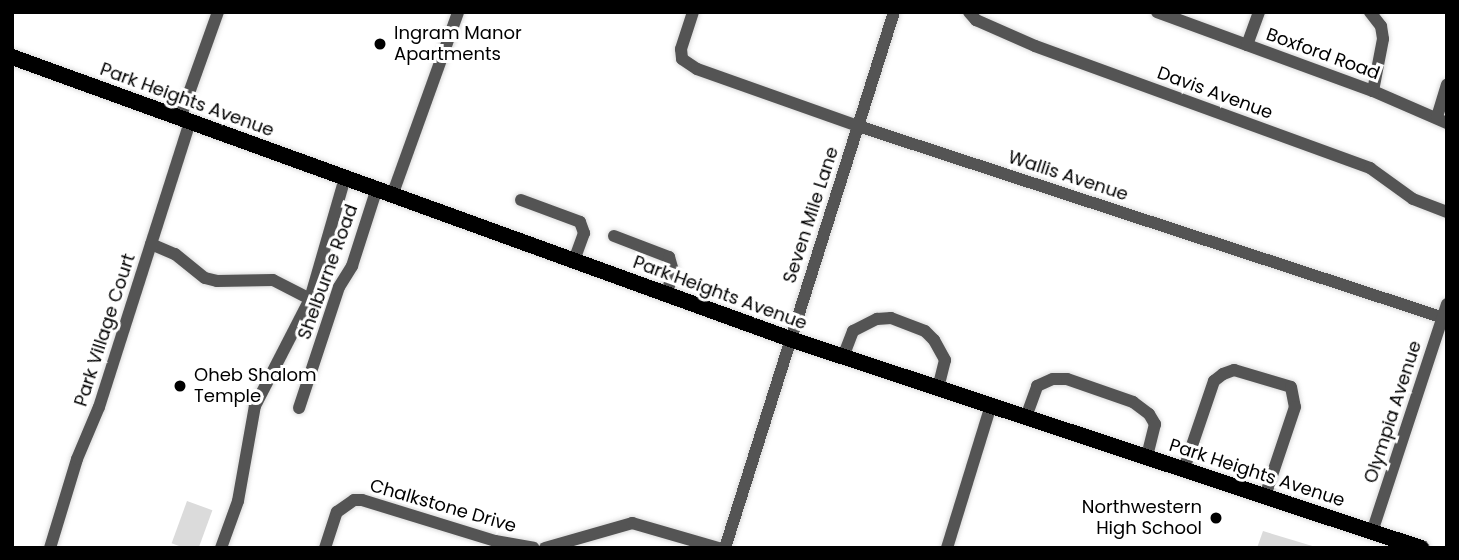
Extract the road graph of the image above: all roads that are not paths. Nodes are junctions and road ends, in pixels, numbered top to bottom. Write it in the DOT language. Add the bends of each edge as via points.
graph roads {
  1 [pos="218,12"];
  2 [pos="458,12"];
  3 [pos="693,12"];
  4 [pos="894,12"];
  5 [pos="969,12"];
  6 [pos="1157,12"];
  7 [pos="1259,12"];
  8 [pos="1370,12"];
  9 [pos="1247,45"];
  10 [pos="12,57"];
  11 [pos="1447,85"];
  12 [pos="1373,92"];
  13 [pos="185,120"];
  14 [pos="1442,120"];
  15 [pos="858,126"];
  16 [pos="345,178"];
  17 [pos="385,191"];
  18 [pos="521,200"];
  19 [pos="1447,212"];
  20 [pos="614,236"];
  21 [pos="151,244"];
  22 [pos="574,260"];
  23 [pos="667,294"];
  24 [pos="310,299"];
  25 [pos="1447,304"];
  26 [pos="1444,319"];
  27 [pos="790,339"];
  28 [pos="843,357"];
  29 [pos="938,388"];
  30 [pos="991,405"];
  31 [pos="299,408"];
  32 [pos="1026,417"];
  33 [pos="1147,457"];
  34 [pos="1184,470"];
  35 [pos="1265,496"];
  36 [pos="1372,532"];
  37 [pos="50,548"];
  38 [pos="221,548"];
  39 [pos="325,548"];
  40 [pos="533,548"];
  41 [pos="545,548"];
  42 [pos="718,548"];
  43 [pos="725,548"];
  44 [pos="947,548"];
  45 [pos="1421,548"];
  1 -- 13 [label="street, Park Village Court"];
  2 -- 17 [label="street, Shelburne Road"];
  3 -- 15 [label="street, Wallis Avenue" via="682,38 682,59 697,69"];
  4 -- 15 [label="street, Seven Mile Lane"];
  5 -- 19 [label="street, Davis Avenue" via="976,20 1035,46 1370,168 1413,199"];
  6 -- 9 [label="street, Boxford Road"];
  7 -- 9 [label="street"];
  8 -- 12 [label="street" via="1381,26 1383,39"];
  9 -- 12 [label="street, Boxford Road"];
  10 -- 13 [label="main road, Park Heights Avenue"];
  11 -- 14 [label="street"];
  12 -- 14 [label="street, Boxford Road"];
  13 -- 16 [label="main road, Park Heights Avenue"];
  13 -- 21 [label="street, Park Village Court"];
  15 -- 26 [label="street, Wallis Avenue"];
  15 -- 27 [label="street, Seven Mile Lane"];
  16 -- 17 [label="main road, Park Heights Avenue"];
  16 -- 24 [label="street"];
  17 -- 22 [label="main road, Park Heights Avenue"];
  17 -- 31 [label="street, Shelburne Road" via="339,287"];
  18 -- 22 [label="street" via="580,222 584,233"];
  20 -- 23 [label="street" via="669,257 673,271"];
  21 -- 24 [label="street" via="175,254 205,278 273,280"];
  21 -- 37 [label="street, Park Village Court"];
  22 -- 23 [label="main road, Park Heights Avenue"];
  23 -- 27 [label="main road, Park Heights Avenue"];
  24 -- 38 [label="street" via="255,406 238,501"];
  25 -- 26 [label="street, Olympia Avenue"];
  26 -- 36 [label="street, Olympia Avenue"];
  27 -- 28 [label="main road, Park Heights Avenue"];
  27 -- 43 [label="street, Seven Mile Lane"];
  28 -- 29 [label="main road, Park Heights Avenue"];
  28 -- 29 [label="street" via="853,331 877,319 891,318 925,331 934,340 945,360"];
  29 -- 30 [label="main road, Park Heights Avenue"];
  30 -- 32 [label="main road, Park Heights Avenue"];
  30 -- 44 [label="street"];
  32 -- 33 [label="main road, Park Heights Avenue"];
  32 -- 33 [label="street" via="1037,386 1067,379 1133,402 1150,414 1155,424"];
  33 -- 34 [label="main road, Park Heights Avenue"];
  34 -- 35 [label="main road, Park Heights Avenue"];
  34 -- 35 [label="street" via="1214,381 1223,374 1234,370 1291,387 1295,407"];
  35 -- 36 [label="main road, Park Heights Avenue"];
  36 -- 45 [label="main road, Park Heights Avenue"];
  39 -- 40 [label="street, Chalkstone Drive" via="332,520 354,500"];
  41 -- 42 [label="street" via="632,523"];
}
